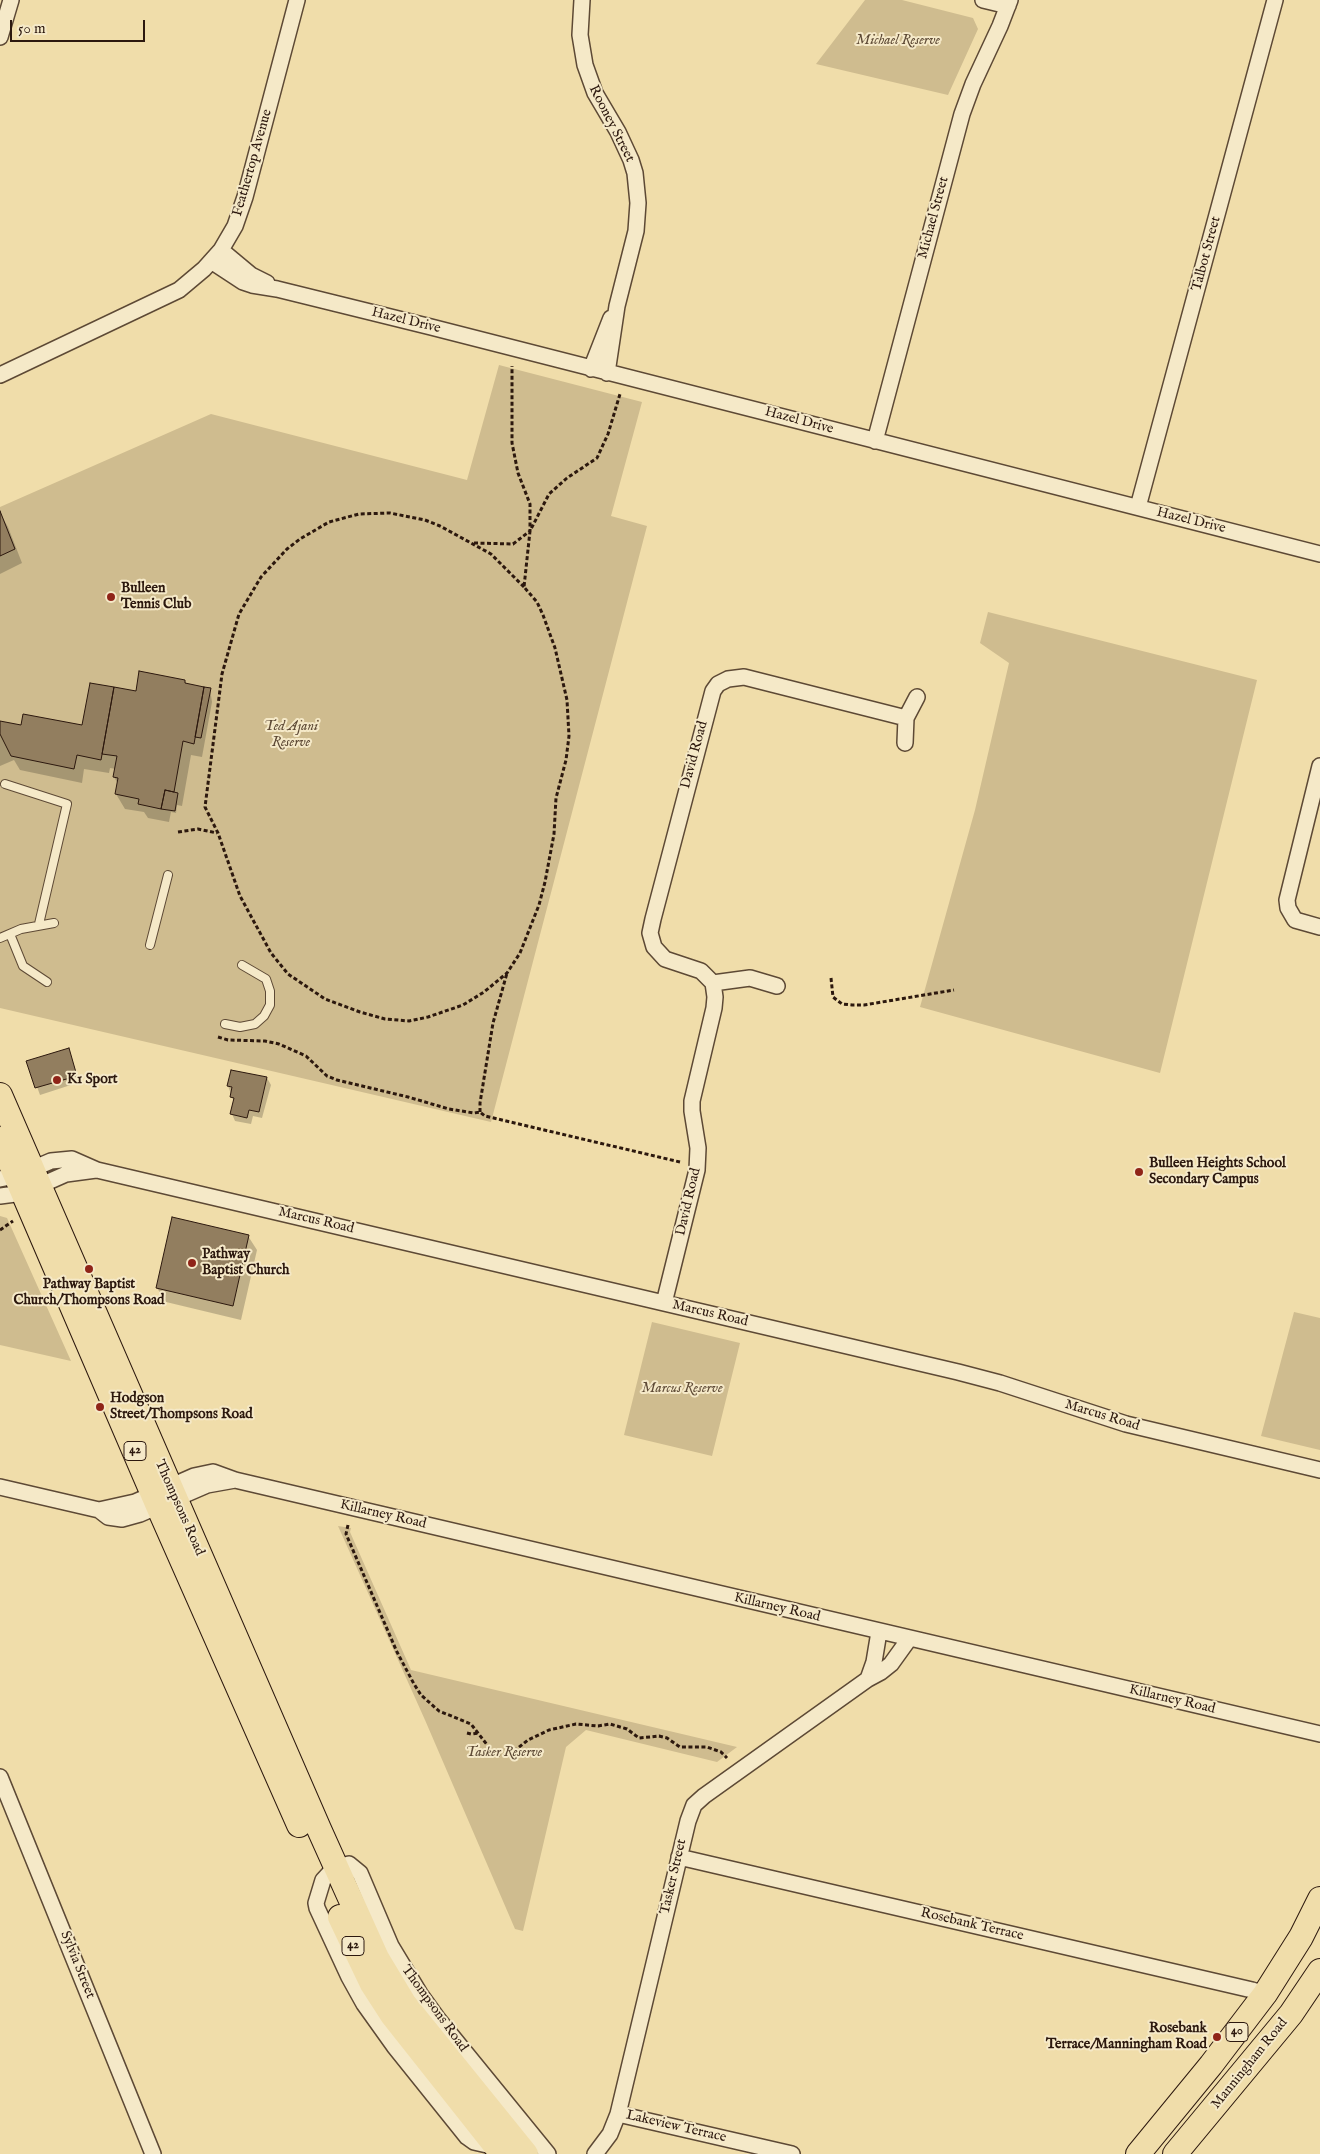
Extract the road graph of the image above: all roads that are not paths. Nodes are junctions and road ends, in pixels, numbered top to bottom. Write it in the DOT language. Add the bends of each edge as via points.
graph roads {
  1 [pos="11,0"];
  2 [pos="296,0"];
  3 [pos="582,0"];
  4 [pos="983,0"];
  5 [pos="1276,0"];
  6 [pos="1009,3"];
  7 [pos="0,38"];
  8 [pos="216,255"];
  9 [pos="617,306"];
  10 [pos="591,369"];
  11 [pos="1,373"];
  12 [pos="607,373"];
  13 [pos="875,441"];
  14 [pos="1138,508"];
  15 [pos="1320,554"];
  16 [pos="917,697"];
  17 [pos="906,718"];
  18 [pos="905,742"];
  19 [pos="1320,766"];
  20 [pos="5,784"];
  21 [pos="168,875"];
  22 [pos="54,923"];
  23 [pos="39,924"];
  24 [pos="1320,927"];
  25 [pos="10,934"];
  26 [pos="0,938"];
  27 [pos="150,945"];
  28 [pos="242,965"];
  29 [pos="47,982"];
  30 [pos="713,983"];
  31 [pos="777,986"];
  32 [pos="225,1024"];
  33 [pos="0,1095"];
  34 [pos="0,1139"];
  35 [pos="22,1181"];
  36 [pos="0,1196"];
  37 [pos="664,1304"];
  38 [pos="1320,1470"];
  39 [pos="0,1487"];
  40 [pos="164,1496"];
  41 [pos="880,1632"];
  42 [pos="909,1638"];
  43 [pos="868,1679"];
  44 [pos="1320,1734"];
  45 [pos="0,1777"];
  46 [pos="679,1857"];
  47 [pos="329,1873"];
  48 [pos="1320,1899"];
  49 [pos="1320,1971"];
  50 [pos="1265,1994"];
  51 [pos="618,2114"];
  52 [pos="499,2150"];
  53 [pos="153,2154"];
  54 [pos="526,2154"];
  55 [pos="548,2154"];
  56 [pos="595,2154"];
  57 [pos="792,2154"];
  58 [pos="1138,2154"];
  59 [pos="1176,2154"];
  1 -- 7 [label="street"];
  2 -- 8 [label="street, Feathertop Avenue" via="245,197 235,226"];
  3 -- 9 [label="street, Rooney Street" via="580,35 584,65 595,93 626,147 637,188 636,231"];
  4 -- 6 [label="street"];
  5 -- 14 [label="street, Talbot Street"];
  6 -- 13 [label="street, Michael Street" via="964,107"];
  8 -- 10 [label="street, Hazel Drive" via="277,289"];
  8 -- 11 [label="street, Feathertop Avenue" via="192,280 164,298"];
  9 -- 10 [label="street, Rooney Street"];
  9 -- 12 [label="street, Rooney Street"];
  10 -- 12 [label="street, Hazel Drive"];
  12 -- 13 [label="street, Hazel Drive"];
  13 -- 14 [label="street, Hazel Drive"];
  14 -- 15 [label="street, Hazel Drive"];
  16 -- 17 [label="street"];
  17 -- 18 [label="street"];
  17 -- 30 [label="street, David Road" via="744,677 718,684 713,691 650,934 654,947 665,959 702,971"];
  19 -- 24 [label="street" via="1287,900 1295,920"];
  20 -- 23 [label="lane" via="67,804"];
  21 -- 27 [label="lane"];
  22 -- 23 [label="lane"];
  23 -- 25 [label="lane"];
  25 -- 26 [label="lane"];
  25 -- 29 [label="lane" via="23,966"];
  28 -- 32 [label="lane" via="266,979 270,1005 255,1024 240,1027"];
  30 -- 31 [label="street" via="750,978"];
  30 -- 37 [label="street, David Road" via="714,1008 692,1101 698,1148 697,1170"];
  33 -- 35 [label="main road, Thompsons Road / 42"];
  34 -- 35 [label="main road, Thompsons Road / 42"];
  35 -- 36 [label="street, Marcus Road"];
  35 -- 37 [label="street, Marcus Road" via="97,1170"];
  35 -- 40 [label="main road, Thompsons Road / 42"];
  37 -- 38 [label="street, Marcus Road" via="972,1376 1126,1424"];
  39 -- 40 [label="street, Killarney Road" via="99,1510 108,1517 122,1519 130,1518"];
  40 -- 41 [label="street, Killarney Road" via="206,1472 222,1474 235,1480"];
  40 -- 47 [label="main road, Thompsons Road / 42"];
  41 -- 42 [label="street, Killarney Road"];
  41 -- 43 [label="street"];
  42 -- 43 [label="street, Tasker Street" via="892,1664"];
  42 -- 44 [label="street, Killarney Road"];
  43 -- 46 [label="street, Tasker Street" via="697,1801 690,1812"];
  45 -- 53 [label="street, Sylvia Street"];
  46 -- 50 [label="street, Rosebank Terrace"];
  46 -- 51 [label="street, Tasker Street"];
  47 -- 52 [label="main road, Thompsons Road / 42" via="355,1951 372,1984"];
  47 -- 54 [label="main road, Thompsons Road / 42" via="404,2003"];
  47 -- 55 [label="street, Thompsons Road" via="349,1864 360,1873 391,1946 415,1986"];
  48 -- 50 [label="main road, 40" via="1301,1937"];
  49 -- 59 [label="main road, Manningham Road / 40" via="1291,2014"];
  50 -- 58 [label="main road, 40"];
  51 -- 56 [label="street, Tasker Street" via="610,2134"];
  51 -- 57 [label="street, Lakeview Terrace"];
}
